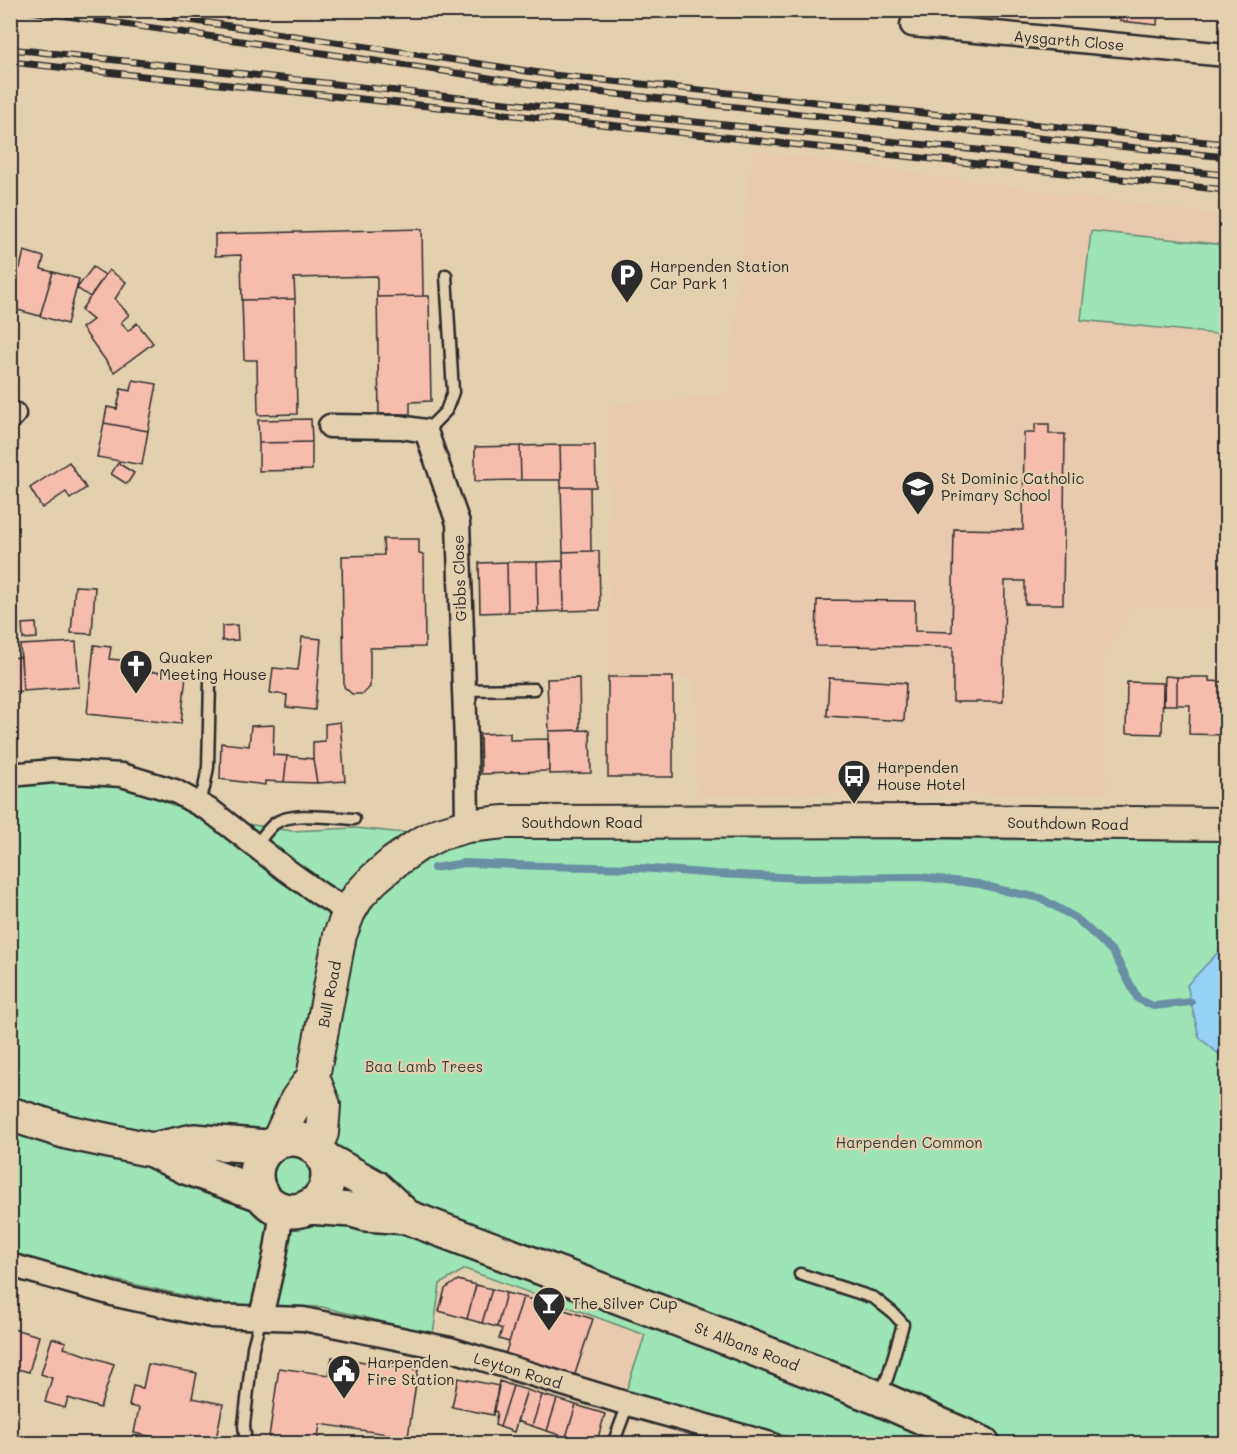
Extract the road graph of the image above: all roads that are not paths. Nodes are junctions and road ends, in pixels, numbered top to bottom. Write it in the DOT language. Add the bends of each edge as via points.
graph roads {
  1 [pos="912,25"];
  2 [pos="1227,55"];
  3 [pos="446,275"];
  4 [pos="330,426"];
  5 [pos="426,431"];
  6 [pos="210,682"];
  7 [pos="534,689"];
  8 [pos="463,690"];
  9 [pos="10,775"];
  10 [pos="197,803"];
  11 [pos="354,819"];
  12 [pos="1227,825"];
  13 [pos="466,826"];
  14 [pos="255,846"];
  15 [pos="349,912"];
  16 [pos="313,1077"];
  17 [pos="10,1114"];
  18 [pos="273,1144"];
  19 [pos="152,1150"];
  20 [pos="319,1153"];
  21 [pos="284,1204"];
  22 [pos="407,1217"];
  23 [pos="10,1265"];
  24 [pos="800,1274"];
  25 [pos="261,1317"];
  26 [pos="879,1398"];
  27 [pos="628,1404"];
  28 [pos="739,1439"];
  29 [pos="246,1443"];
  30 [pos="613,1443"];
  31 [pos="771,1443"];
  32 [pos="983,1443"];
  1 -- 2 [label="street, Aysgarth Close"];
  3 -- 5 [label="lane" via="453,392 446,411"];
  4 -- 5 [label="street"];
  5 -- 8 [label="street, Gibbs Close" via="458,523"];
  6 -- 10 [label="lane" via="208,767"];
  7 -- 8 [label="lane"];
  8 -- 13 [label="street, Gibbs Close"];
  9 -- 10 [label="street" via="53,771 122,776 175,791"];
  10 -- 14 [label="street"];
  11 -- 14 [label="lane" via="284,818"];
  12 -- 13 [label="street, Southdown Road" via="890,821 504,822"];
  13 -- 15 [label="street, Southdown Road" via="439,834 394,861 359,895"];
  14 -- 15 [label="street"];
  15 -- 16 [label="street, Bull Road" via="340,935"];
  16 -- 18 [label="street, Bull Road"];
  16 -- 20 [label="street" via="324,1105"];
  17 -- 19 [label="main road, St Albans Road" via="68,1132"];
  18 -- 19 [label="main road, St Albans Road" via="194,1141"];
  18 -- 20 [label="main road, St Albans Road" via="290,1138 303,1140"];
  18 -- 21 [label="main road" via="260,1158 257,1183"];
  19 -- 21 [label="main road, St Albans Road"];
  20 -- 21 [label="main road" via="328,1172 320,1198"];
  20 -- 22 [label="main road, St Albans Road" via="375,1187"];
  21 -- 22 [label="main road, St Albans Road"];
  21 -- 25 [label="street"];
  22 -- 26 [label="main road, St Albans Road"];
  23 -- 25 [label="street, Leyton Road" via="116,1296 212,1316"];
  24 -- 26 [label="lane" via="873,1298 903,1324"];
  25 -- 27 [label="street, Leyton Road" via="303,1319 450,1349"];
  25 -- 29 [label="lane" via="253,1347 244,1425"];
  26 -- 32 [label="main road, St Albans Road"];
  27 -- 28 [label="street, Leyton Road"];
  27 -- 30 [label="lane"];
  28 -- 31 [label="street, Leyton Road"];
}
